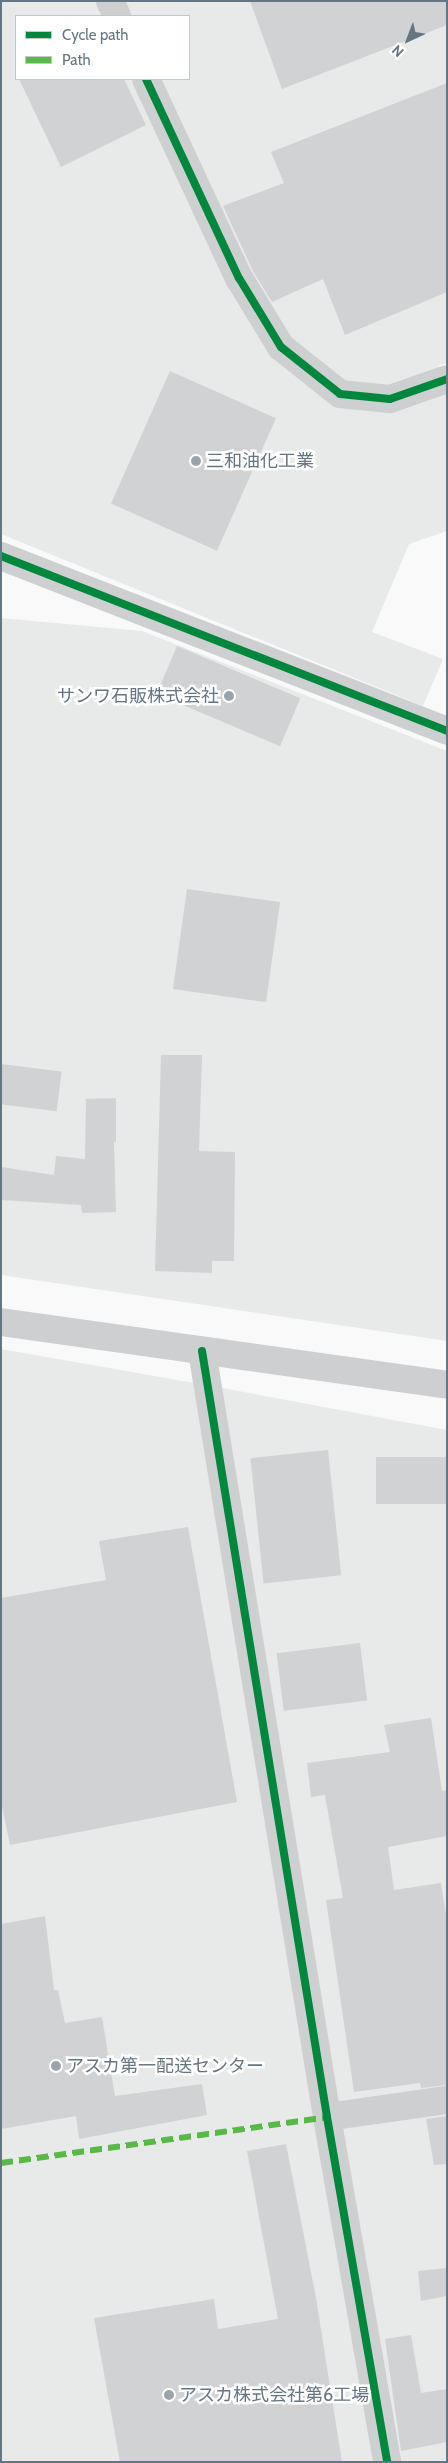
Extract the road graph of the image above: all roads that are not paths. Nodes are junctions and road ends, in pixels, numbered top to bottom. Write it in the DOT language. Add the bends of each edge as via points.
graph roads {
  1 [pos="110,1"];
  2 [pos="117,15"];
  3 [pos="146,80"];
  4 [pos="447,379"];
  5 [pos="1,556"];
  6 [pos="447,732"];
  7 [pos="1,1322"];
  8 [pos="202,1351"];
  9 [pos="440,1384"];
  10 [pos="447,2100"];
  11 [pos="327,2117"];
  12 [pos="387,2462"];
  1 -- 2 [label="street"];
  3 -- 4 [label="street" via="239,278 281,347 340,394 390,399"];
  5 -- 6 [label="street"];
  7 -- 8 [label="street"];
  8 -- 9 [label="street"];
  8 -- 11 [label="street"];
  10 -- 11 [label="street"];
  11 -- 12 [label="street"];
}
